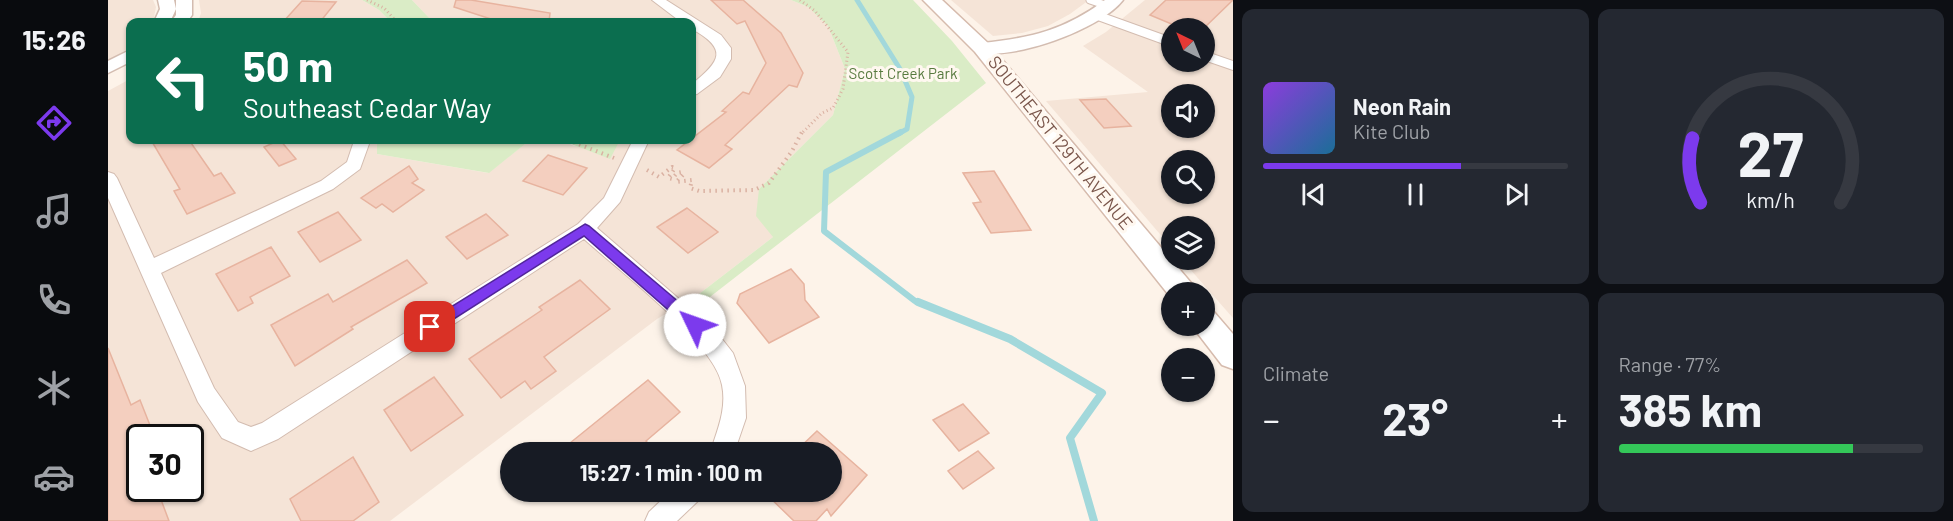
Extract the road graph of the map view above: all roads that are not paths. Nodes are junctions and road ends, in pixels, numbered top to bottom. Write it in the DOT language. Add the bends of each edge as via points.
graph roads {
  1 [pos="166,0"];
  2 [pos="184,0"];
  3 [pos="658,0"];
  4 [pos="932,0"];
  5 [pos="1103,5"];
  6 [pos="164,18"];
  7 [pos="181,18"];
  8 [pos="684,18"];
  9 [pos="696,24"];
  10 [pos="1161,37"];
  11 [pos="982,48"];
  12 [pos="126,57"];
  13 [pos="1215,59"];
  14 [pos="1233,66"];
  15 [pos="108,68"];
  16 [pos="126,68"];
  17 [pos="108,79"];
  18 [pos="696,88"];
  19 [pos="361,144"];
  20 [pos="639,144"];
  21 [pos="108,178"];
  22 [pos="585,229"];
  23 [pos="150,269"];
  24 [pos="1174,282"];
  25 [pos="1215,334"];
  26 [pos="1233,356"];
  27 [pos="726,442"];
  28 [pos="678,502"];
  29 [pos="658,521"];
  1 -- 6 [label="street" via="168,9"];
  2 -- 7 [label="street"];
  3 -- 8 [label="street"];
  4 -- 11 [label="main road, SOUTHEAST 129TH AVENUE"];
  5 -- 10 [label="street"];
  5 -- 11 [label="street" via="1070,31 1050,38"];
  9 -- 18 [label="street" via="717,38 724,58 711,79"];
  11 -- 24 [label="main road, SOUTHEAST 129TH AVENUE"];
  12 -- 15 [label="street"];
  13 -- 14 [label="street"];
  16 -- 17 [label="street"];
  19 -- 23 [label="street" via="354,165 327,185"];
  20 -- 22 [label="street" via="611,202"];
  21 -- 23 [label="street"];
  22 -- 23 [label="street" via="270,431 251,439 230,429 206,395"];
  22 -- 27 [label="street" via="707,336 724,360 734,386 735,418"];
  25 -- 26 [label="main road"];
  28 -- 29 [label="street"];
}
